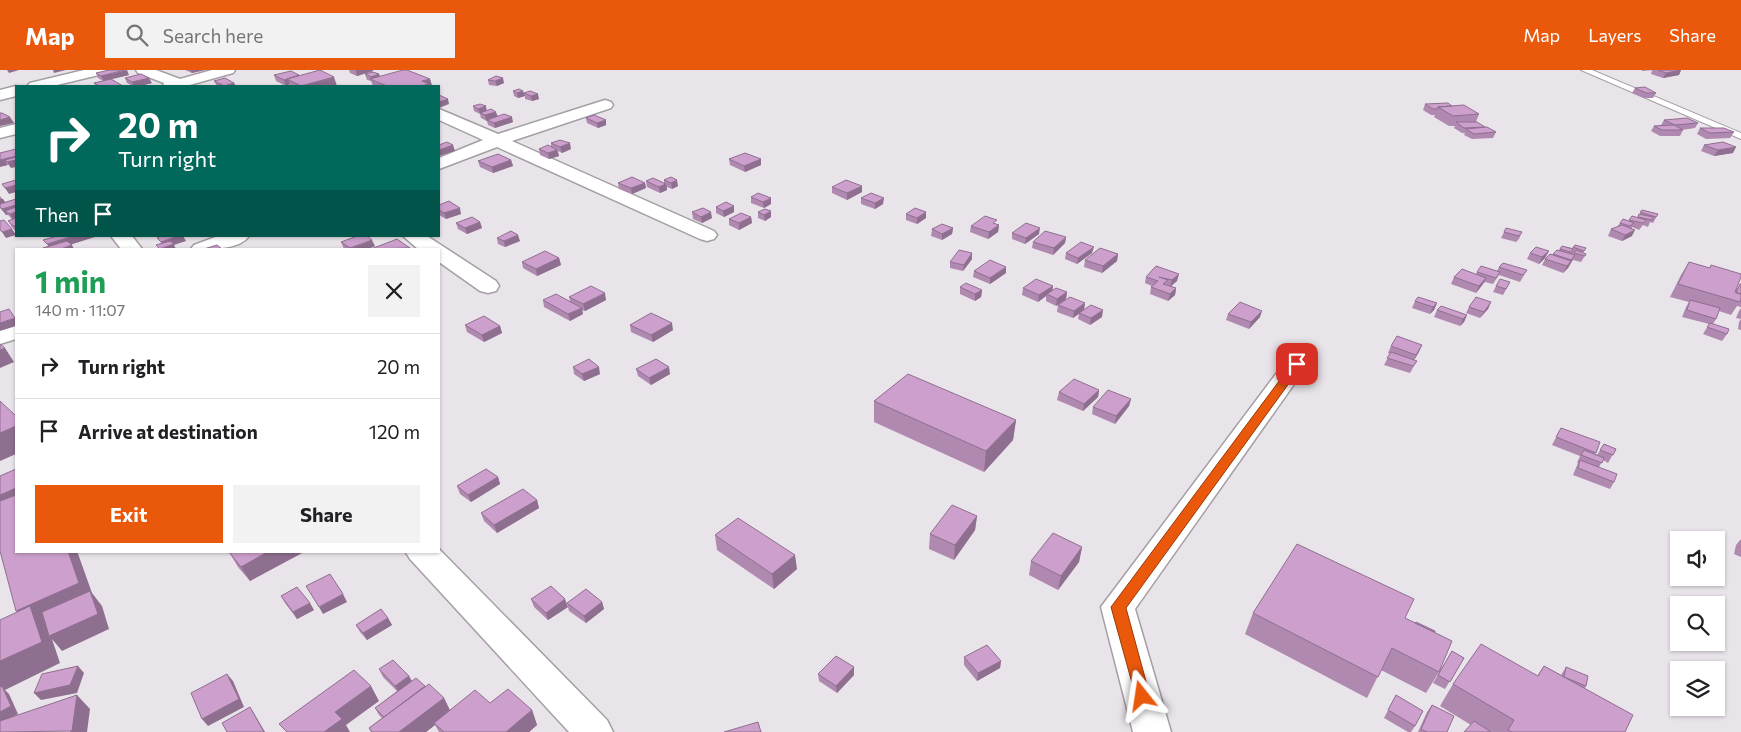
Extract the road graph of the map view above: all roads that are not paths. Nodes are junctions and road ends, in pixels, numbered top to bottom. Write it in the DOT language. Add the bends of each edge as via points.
graph roads {
  1 [pos="102,70"];
  2 [pos="144,70"];
  3 [pos="228,70"];
  4 [pos="1585,70"];
  5 [pos="38,85"];
  6 [pos="175,85"];
  7 [pos="15,91"];
  8 [pos="0,94"];
  9 [pos="605,105"];
  10 [pos="440,114"];
  11 [pos="15,129"];
  12 [pos="0,133"];
  13 [pos="1741,136"];
  14 [pos="498,140"];
  15 [pos="440,164"];
  16 [pos="707,234"];
  17 [pos="122,237"];
  18 [pos="236,237"];
  19 [pos="414,237"];
  20 [pos="131,248"];
  21 [pos="204,248"];
  22 [pos="431,248"];
  23 [pos="440,254"];
  24 [pos="488,286"];
  25 [pos="15,330"];
  26 [pos="0,337"];
  27 [pos="1297,364"];
  28 [pos="423,553"];
  29 [pos="594,732"];
  30 [pos="1152,732"];
  1 -- 5 [label="street"];
  2 -- 6 [label="street"];
  3 -- 6 [label="street"];
  4 -- 13 [label="lane"];
  7 -- 8 [label="street"];
  9 -- 14 [label="street"];
  10 -- 14 [label="street"];
  11 -- 12 [label="street"];
  14 -- 15 [label="street"];
  14 -- 16 [label="street"];
  17 -- 20 [label="street"];
  18 -- 21 [label="street"];
  19 -- 22 [label="street"];
  23 -- 24 [label="street"];
  25 -- 26 [label="street"];
  27 -- 30 [label="street" via="1118,607"];
  28 -- 29 [label="street"];
}
